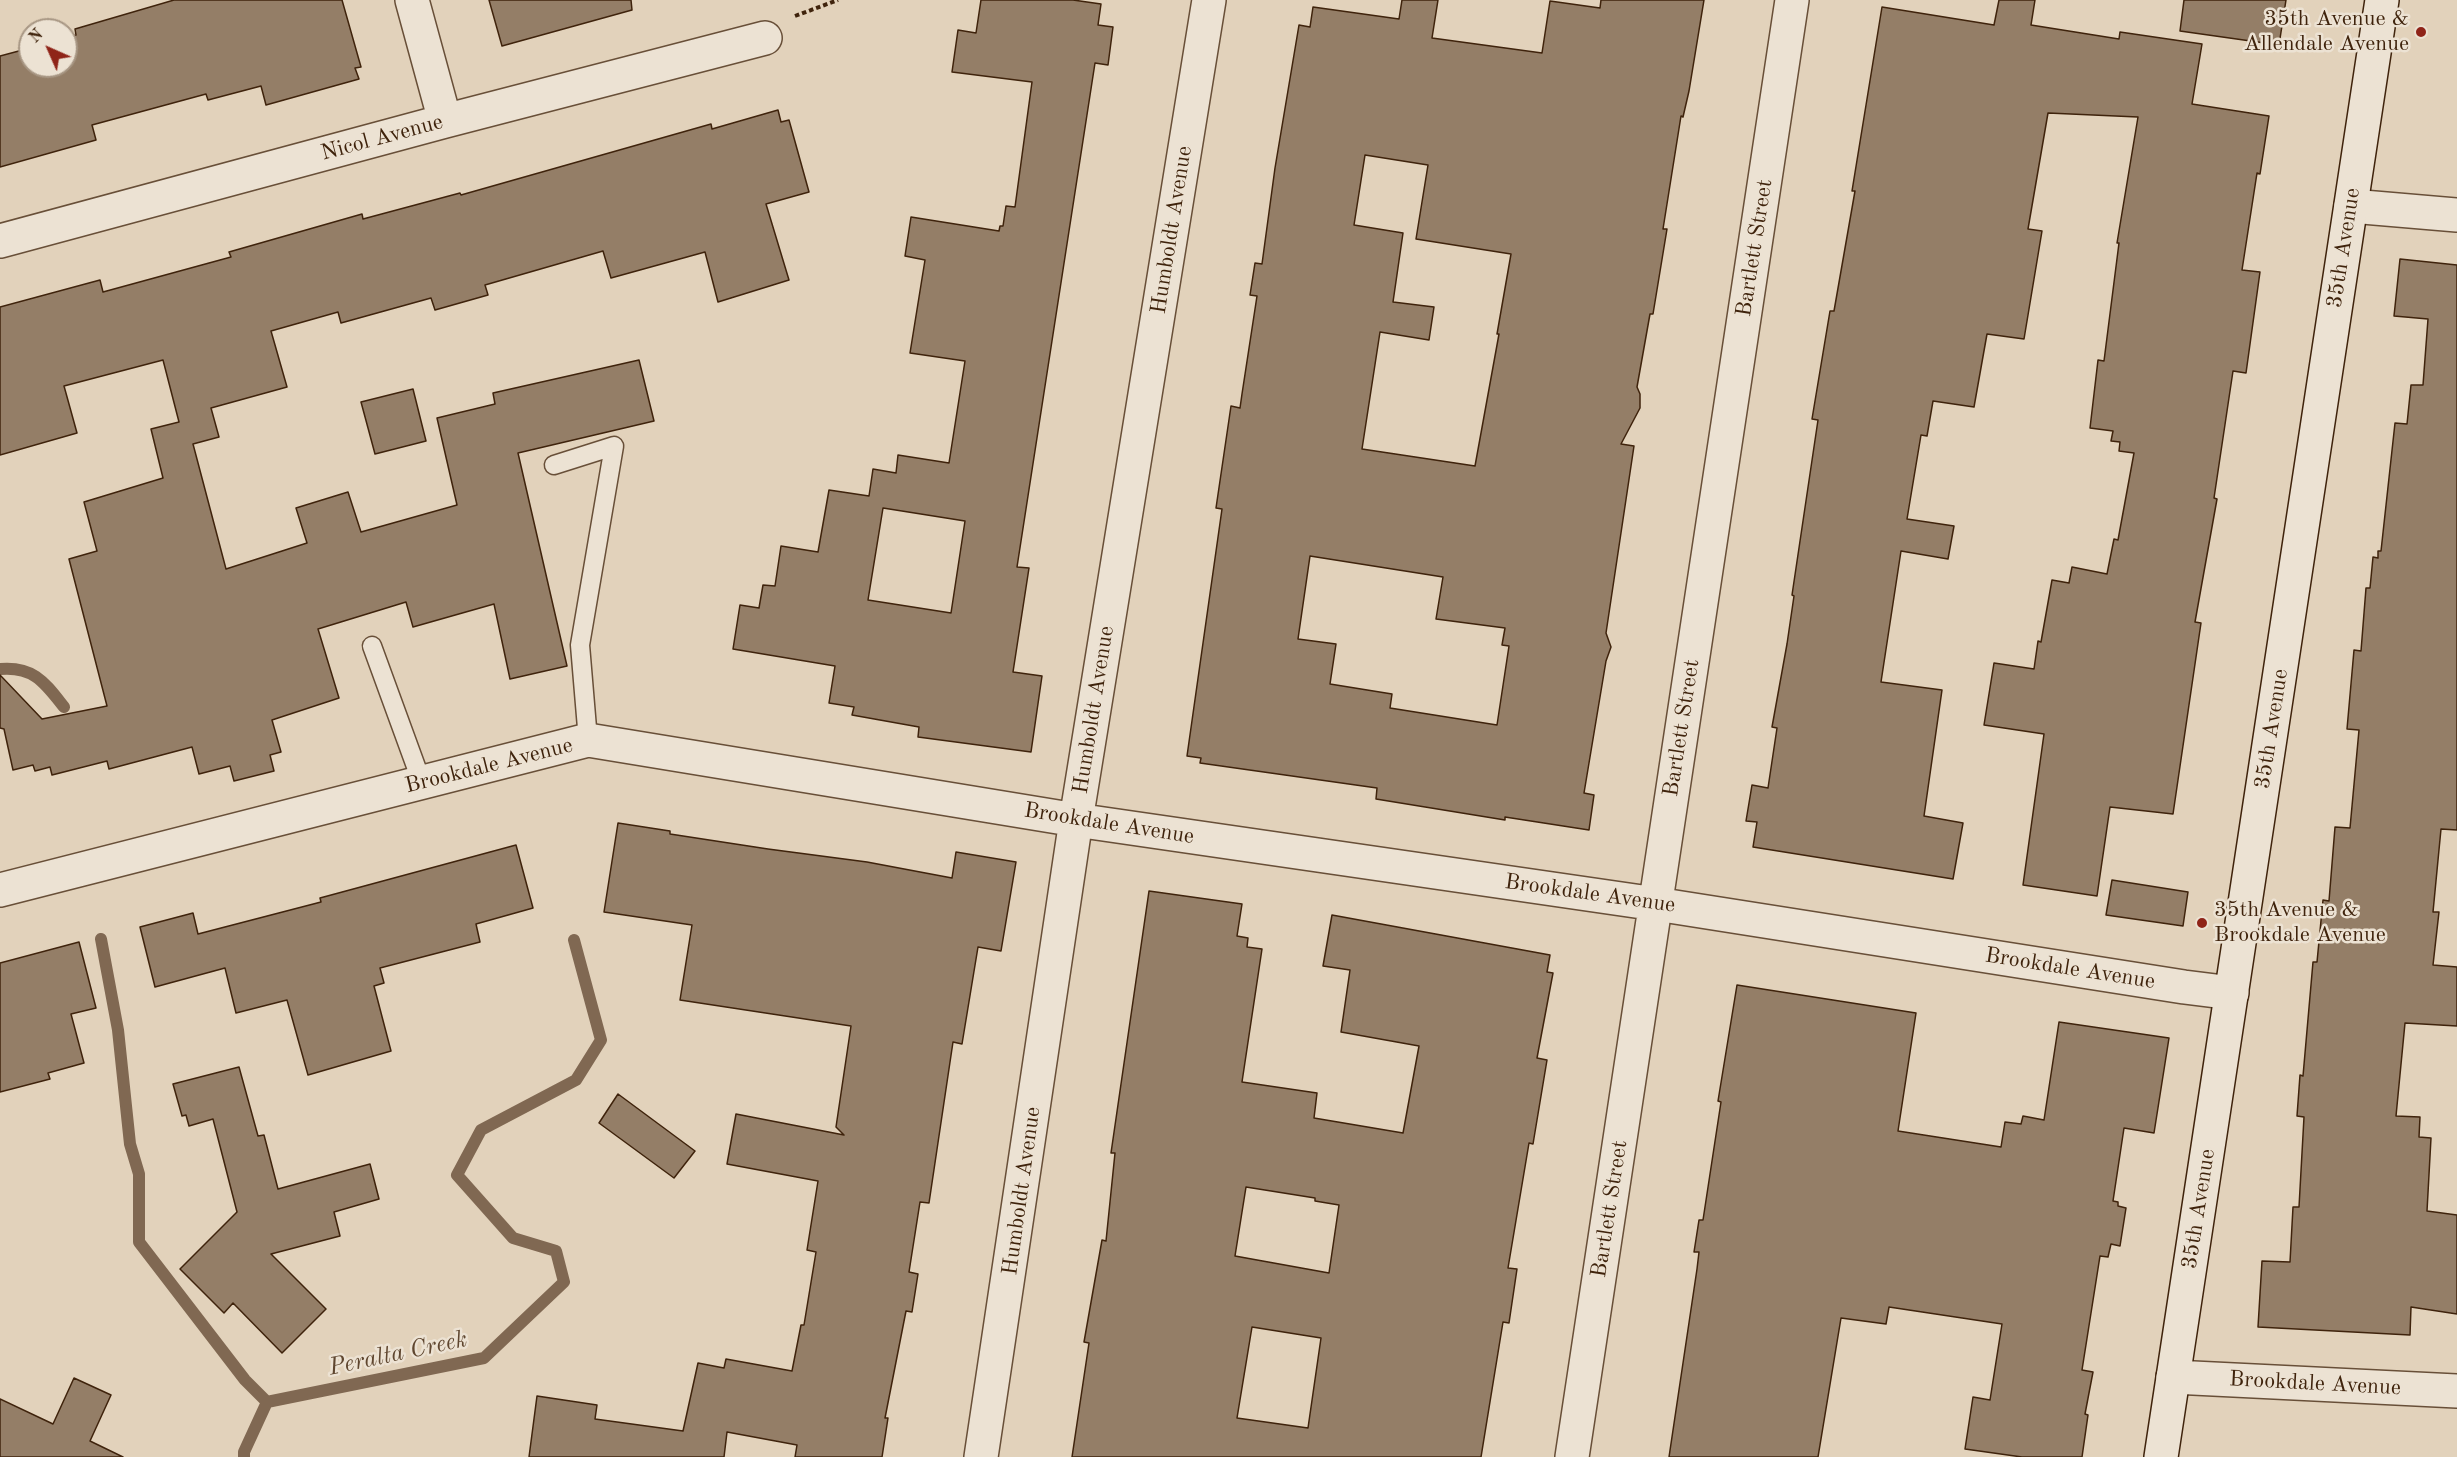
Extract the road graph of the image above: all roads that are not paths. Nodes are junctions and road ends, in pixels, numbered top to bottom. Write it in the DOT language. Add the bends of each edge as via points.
graph roads {
  1 [pos="412,0"];
  2 [pos="1209,0"];
  3 [pos="1792,0"];
  4 [pos="2382,0"];
  5 [pos="765,38"];
  6 [pos="446,121"];
  7 [pos="2351,206"];
  8 [pos="2457,215"];
  9 [pos="0,241"];
  10 [pos="554,465"];
  11 [pos="372,646"];
  12 [pos="588,740"];
  13 [pos="422,783"];
  14 [pos="1076,820"];
  15 [pos="0,890"];
  16 [pos="1656,904"];
  17 [pos="2232,993"];
  18 [pos="2173,1377"];
  19 [pos="2457,1391"];
  20 [pos="981,1457"];
  21 [pos="1572,1457"];
  22 [pos="2161,1457"];
  1 -- 6 [label="street"];
  2 -- 14 [label="street, Humboldt Avenue"];
  3 -- 16 [label="street, Bartlett Street"];
  4 -- 7 [label="street, 35th Avenue"];
  5 -- 6 [label="street, Nicol Avenue"];
  6 -- 9 [label="street, Nicol Avenue"];
  7 -- 8 [label="street"];
  7 -- 17 [label="street, 35th Avenue"];
  10 -- 12 [label="lane" via="614,446 580,645"];
  11 -- 13 [label="lane"];
  12 -- 13 [label="street, Brookdale Avenue"];
  12 -- 14 [label="street, Brookdale Avenue"];
  13 -- 15 [label="street, Brookdale Avenue"];
  14 -- 16 [label="street, Brookdale Avenue"];
  14 -- 20 [label="street, Humboldt Avenue"];
  16 -- 17 [label="street, Brookdale Avenue"];
  16 -- 21 [label="street, Bartlett Street"];
  17 -- 18 [label="street, 35th Avenue"];
  18 -- 19 [label="street, Brookdale Avenue"];
  18 -- 22 [label="street, 35th Avenue"];
}
